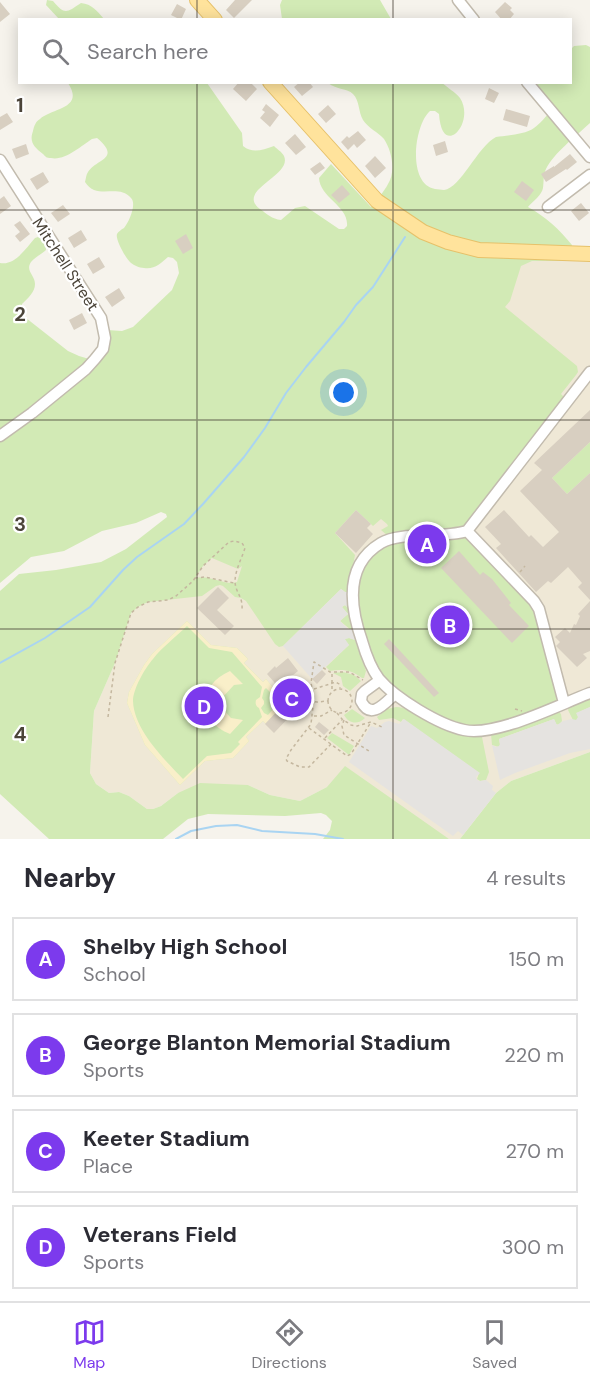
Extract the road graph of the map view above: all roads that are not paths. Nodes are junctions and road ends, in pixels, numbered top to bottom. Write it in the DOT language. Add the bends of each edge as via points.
graph roads {
  1 [pos="197,0"];
  2 [pos="458,0"];
  3 [pos="212,18"];
  4 [pos="472,18"];
  5 [pos="272,84"];
  6 [pos="529,84"];
  7 [pos="590,157"];
  8 [pos="0,160"];
  9 [pos="590,175"];
  10 [pos="548,207"];
  11 [pos="590,254"];
  12 [pos="590,372"];
  13 [pos="0,436"];
  14 [pos="467,531"];
  15 [pos="375,683"];
  16 [pos="590,693"];
  17 [pos="395,694"];
  18 [pos="564,703"];
  1 -- 3 [label="main road"];
  2 -- 4 [label="street"];
  5 -- 11 [label="main road" via="377,201 423,232 479,250"];
  6 -- 7 [label="street"];
  8 -- 13 [label="street, Mitchell Street" via="101,318 105,338 103,349 86,369"];
  9 -- 10 [label="street"];
  12 -- 14 [label="street"];
  14 -- 15 [label="street" via="393,538 366,555 356,572 352,591 354,616"];
  14 -- 18 [label="street" via="539,609"];
  15 -- 17 [label="street"];
  15 -- 17 [label="street" via="361,699 368,709 377,709"];
  16 -- 18 [label="street"];
  17 -- 18 [label="street" via="437,719 465,730 486,731"];
}
